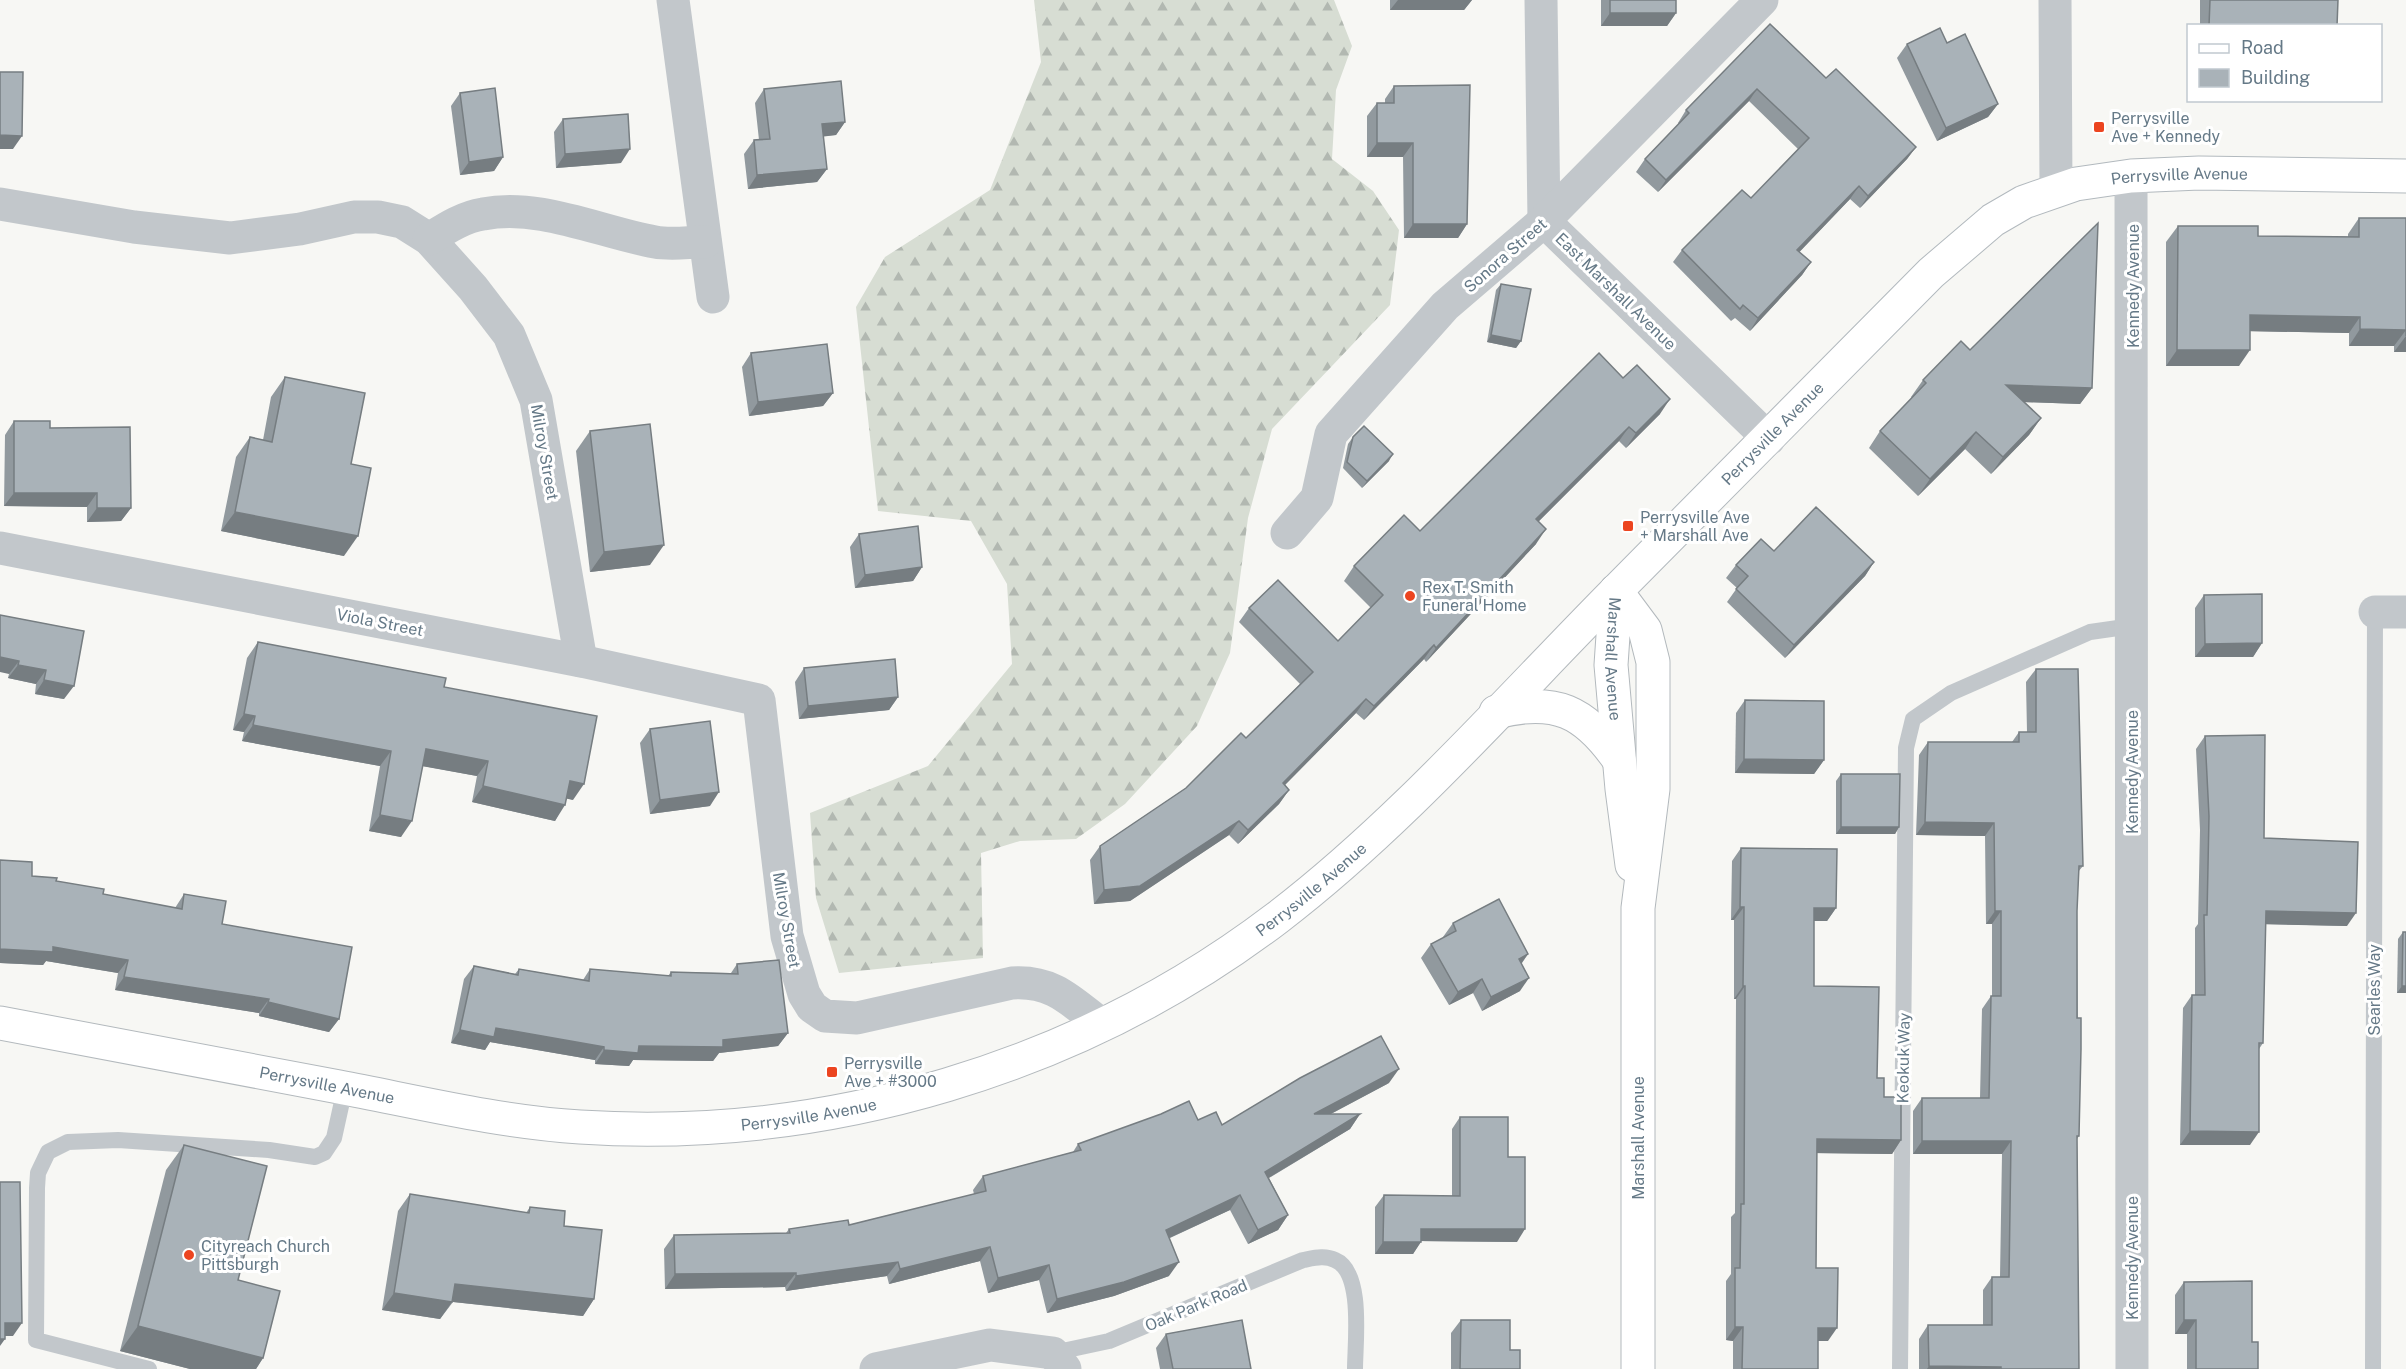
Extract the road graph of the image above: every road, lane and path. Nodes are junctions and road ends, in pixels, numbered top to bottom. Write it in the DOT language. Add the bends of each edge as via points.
graph roads {
  1 [pos="673,0"];
  2 [pos="1541,0"];
  3 [pos="1762,0"];
  4 [pos="2055,0"];
  5 [pos="2132,176"];
  6 [pos="2406,176"];
  7 [pos="2056,189"];
  8 [pos="0,204"];
  9 [pos="1544,221"];
  10 [pos="429,239"];
  11 [pos="705,242"];
  12 [pos="713,297"];
  13 [pos="1769,439"];
  14 [pos="1287,533"];
  15 [pos="0,548"];
  16 [pos="1616,591"];
  17 [pos="2391,612"];
  18 [pos="2132,626"];
  19 [pos="581,661"];
  20 [pos="759,700"];
  21 [pos="1496,712"];
  22 [pos="1619,760"];
  23 [pos="1638,908"];
  24 [pos="0,1023"];
  25 [pos="1102,1025"];
  26 [pos="345,1088"];
  27 [pos="1059,1361"];
  28 [pos="149,1369"];
  29 [pos="876,1369"];
  30 [pos="1355,1369"];
  31 [pos="1638,1369"];
  32 [pos="1900,1369"];
  33 [pos="2132,1369"];
  34 [pos="2373,1369"];
  1 -- 11 [label="street"];
  2 -- 9 [label="street, East Marshall Avenue"];
  3 -- 9 [label="street, Sonora Street"];
  4 -- 7 [label="street"];
  5 -- 6 [label="main road, Perrysville Avenue"];
  5 -- 7 [label="main road, Perrysville Avenue"];
  5 -- 18 [label="street, Kennedy Avenue"];
  7 -- 13 [label="main road, Perrysville Avenue" via="1993,220 1964,243"];
  8 -- 10 [label="street, Milroy Street" via="230,238 354,217 378,217 402,222"];
  9 -- 13 [label="street, East Marshall Avenue"];
  9 -- 14 [label="street, Sonora Street" via="1445,306 1331,434 1317,498"];
  10 -- 11 [label="street" via="453,224 482,214 513,212 554,217 657,243"];
  10 -- 19 [label="street, Milroy Street" via="509,335 536,400"];
  11 -- 12 [label="street"];
  13 -- 16 [label="main road, Perrysville Avenue"];
  15 -- 19 [label="street, Viola Street"];
  16 -- 21 [label="main road, Perrysville Avenue"];
  16 -- 22 [label="main road, Marshall Avenue" via="1611,665"];
  16 -- 23 [label="main road, Marshall Avenue" via="1645,630 1653,662 1653,789"];
  17 -- 34 [label="lane, Searles Way"];
  18 -- 32 [label="lane, Keokuk Way" via="2090,632 1952,693 1913,719 1906,748"];
  18 -- 33 [label="street, Kennedy Avenue"];
  19 -- 20 [label="street, Viola Street"];
  20 -- 25 [label="street, Milroy Street" via="785,925 804,994 813,1007 825,1016 857,1018 1028,982 1061,993"];
  21 -- 22 [label="main road" via="1536,705 1568,712 1594,728"];
  21 -- 25 [label="main road, Perrysville Avenue" via="1377,833 1278,917 1220,960"];
  22 -- 23 [label="main road, Marshall Avenue"];
  23 -- 31 [label="main road, Marshall Avenue"];
  24 -- 26 [label="main road, Perrysville Avenue"];
  25 -- 26 [label="main road, Perrysville Avenue" via="1023,1059 914,1094 846,1111 707,1128 576,1127"];
  26 -- 28 [label="lane" via="334,1138 324,1153 315,1157 269,1150 93,1140 57,1145 42,1161 37,1188 36,1340"];
  27 -- 29 [label="street, Oak Park Road" via="990,1345"];
  27 -- 30 [label="lane, Oak Park Road" via="1303,1260 1322,1257 1337,1260 1350,1275 1356,1294"];
}
